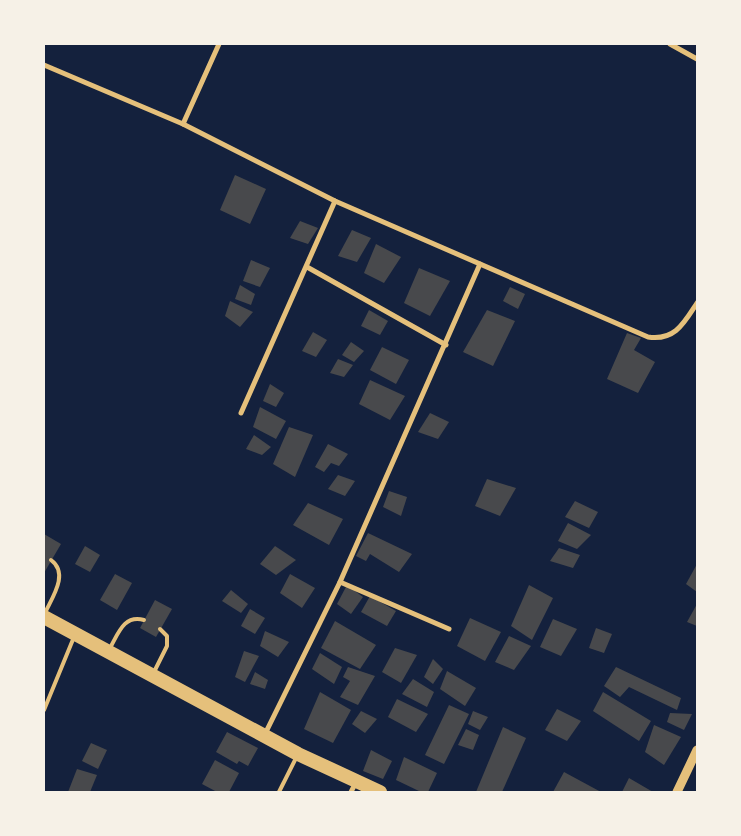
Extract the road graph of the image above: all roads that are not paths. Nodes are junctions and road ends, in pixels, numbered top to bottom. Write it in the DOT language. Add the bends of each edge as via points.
graph roads {
  1 [pos="218,44"];
  2 [pos="670,44"];
  3 [pos="697,59"];
  4 [pos="44,65"];
  5 [pos="183,124"];
  6 [pos="336,201"];
  7 [pos="480,264"];
  8 [pos="306,267"];
  9 [pos="697,303"];
  10 [pos="446,345"];
  11 [pos="241,412"];
  12 [pos="51,560"];
  13 [pos="340,582"];
  14 [pos="44,616"];
  15 [pos="144,620"];
  16 [pos="160,629"];
  17 [pos="449,630"];
  18 [pos="75,635"];
  19 [pos="107,652"];
  20 [pos="152,676"];
  21 [pos="44,710"];
  22 [pos="263,736"];
  23 [pos="697,750"];
  24 [pos="298,754"];
  25 [pos="353,787"];
  26 [pos="279,792"];
  27 [pos="380,792"];
  28 [pos="677,792"];
  1 -- 5 [label="street"];
  2 -- 3 [label="street"];
  4 -- 5 [label="street"];
  5 -- 6 [label="street"];
  6 -- 7 [label="street"];
  6 -- 8 [label="street"];
  7 -- 9 [label="street" via="648,336 667,336 682,327"];
  7 -- 10 [label="street"];
  8 -- 10 [label="street"];
  8 -- 11 [label="street"];
  10 -- 13 [label="street"];
  12 -- 14 [label="lane" via="60,579"];
  13 -- 17 [label="street"];
  13 -- 22 [label="street"];
  14 -- 18 [label="highway"];
  15 -- 19 [label="lane" via="124,623"];
  16 -- 20 [label="lane" via="166,636 167,646"];
  18 -- 19 [label="highway"];
  18 -- 21 [label="lane"];
  19 -- 20 [label="highway"];
  20 -- 22 [label="highway"];
  22 -- 24 [label="highway"];
  23 -- 28 [label="street"];
  24 -- 25 [label="highway"];
  24 -- 26 [label="lane"];
  25 -- 27 [label="highway"];
}
